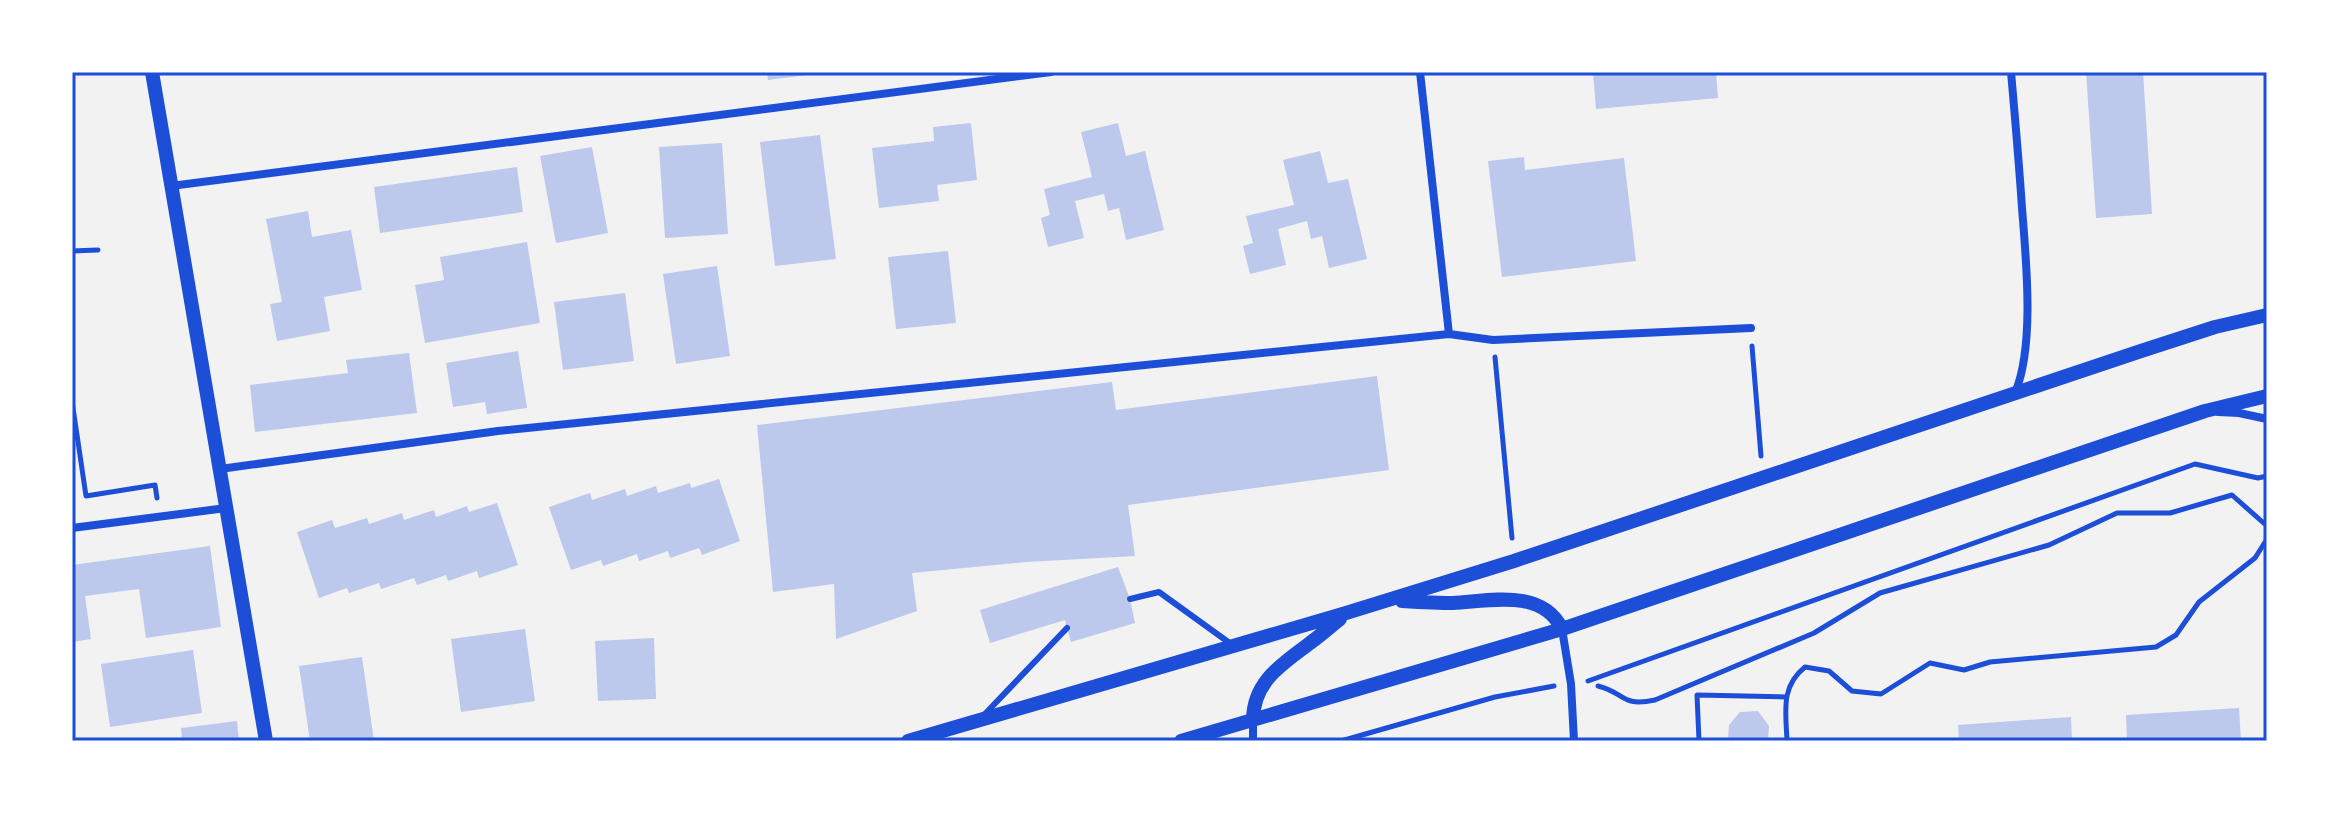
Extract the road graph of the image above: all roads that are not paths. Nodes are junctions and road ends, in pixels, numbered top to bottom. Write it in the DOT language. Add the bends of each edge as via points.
graph roads {
  1 [pos="152,72"];
  2 [pos="1051,72"];
  3 [pos="1420,72"];
  4 [pos="2011,72"];
  5 [pos="171,186"];
  6 [pos="2267,315"];
  7 [pos="1751,328"];
  8 [pos="1449,334"];
  9 [pos="2015,393"];
  10 [pos="2267,396"];
  11 [pos="2205,411"];
  12 [pos="2267,419"];
  13 [pos="220,469"];
  14 [pos="226,508"];
  15 [pos="72,528"];
  16 [pos="1130,599"];
  17 [pos="1389,600"];
  18 [pos="1346,613"];
  19 [pos="1067,628"];
  20 [pos="1562,629"];
  21 [pos="1233,646"];
  22 [pos="1253,719"];
  23 [pos="978,720"];
  24 [pos="266,741"];
  25 [pos="908,741"];
  26 [pos="1181,741"];
  27 [pos="1253,741"];
  28 [pos="1574,741"];
  1 -- 5 [label="street"];
  2 -- 5 [label="street"];
  3 -- 8 [label="street"];
  4 -- 9 [label="street" via="2027,293 2023,365"];
  5 -- 13 [label="street"];
  6 -- 9 [label="street"];
  7 -- 8 [label="street" via="1493,340"];
  8 -- 13 [label="street" via="498,431"];
  9 -- 17 [label="street"];
  10 -- 11 [label="street"];
  11 -- 12 [label="street"];
  11 -- 20 [label="street"];
  13 -- 14 [label="street"];
  14 -- 15 [label="street"];
  14 -- 24 [label="street"];
  16 -- 21 [label="lane" via="1159,592"];
  17 -- 18 [label="street"];
  17 -- 20 [label="street" via="1515,600 1543,608"];
  18 -- 21 [label="street"];
  18 -- 22 [label="street" via="1269,675"];
  19 -- 23 [label="lane"];
  20 -- 22 [label="street"];
  20 -- 28 [label="street"];
  21 -- 23 [label="street"];
  22 -- 26 [label="street"];
  22 -- 27 [label="street"];
  23 -- 25 [label="street"];
}
